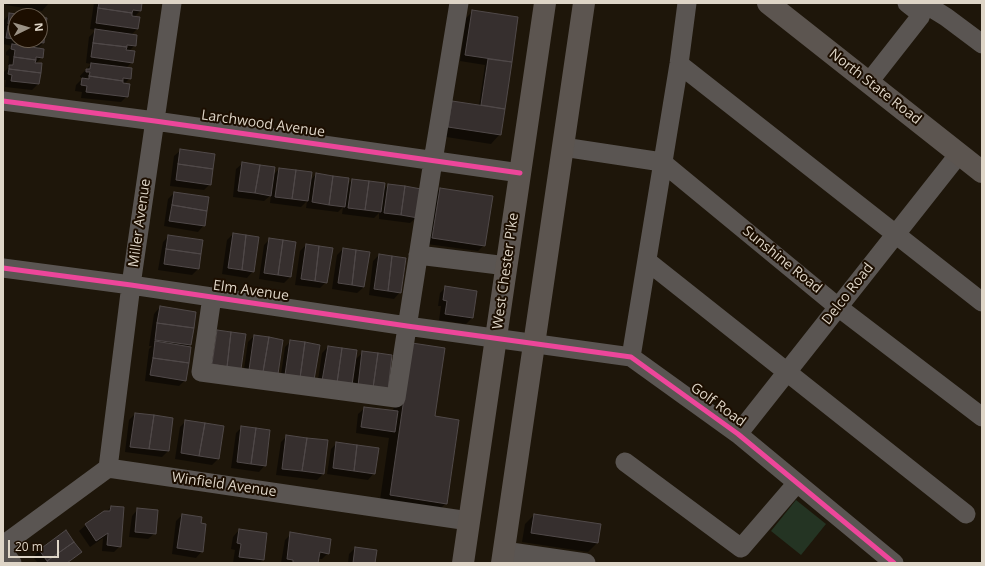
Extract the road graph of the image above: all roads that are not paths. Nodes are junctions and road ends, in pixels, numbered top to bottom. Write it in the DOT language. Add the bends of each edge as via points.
graph roads {
  1 [pos="172,3"];
  2 [pos="459,3"];
  3 [pos="544,3"];
  4 [pos="584,3"];
  5 [pos="687,3"];
  6 [pos="768,3"];
  7 [pos="920,6"];
  8 [pos="982,44"];
  9 [pos="679,64"];
  10 [pos="869,82"];
  11 [pos="3,101"];
  12 [pos="155,121"];
  13 [pos="563,148"];
  14 [pos="959,154"];
  15 [pos="432,161"];
  16 [pos="662,162"];
  17 [pos="982,172"];
  18 [pos="520,173"];
  19 [pos="896,234"];
  20 [pos="418,255"];
  21 [pos="647,261"];
  22 [pos="506,266"];
  23 [pos="3,268"];
  24 [pos="131,286"];
  25 [pos="212,298"];
  26 [pos="982,302"];
  27 [pos="838,307"];
  28 [pos="407,326"];
  29 [pos="496,338"];
  30 [pos="535,344"];
  31 [pos="631,358"];
  32 [pos="786,372"];
  33 [pos="982,417"];
  34 [pos="738,434"];
  35 [pos="625,462"];
  36 [pos="108,468"];
  37 [pos="797,483"];
  38 [pos="966,514"];
  39 [pos="469,521"];
  40 [pos="3,545"];
  41 [pos="3,551"];
  42 [pos="503,557"];
  43 [pos="12,563"];
  44 [pos="462,563"];
  45 [pos="586,563"];
  46 [pos="894,563"];
  1 -- 12 [label="street, Miller Avenue"];
  2 -- 15 [label="street"];
  3 -- 18 [label="main road, West Chester Pike"];
  4 -- 13 [label="main road"];
  5 -- 9 [label="street"];
  6 -- 10 [label="main road, North State Road"];
  7 -- 8 [label="street" via="946,17"];
  7 -- 10 [label="street" via="920,17"];
  9 -- 16 [label="street"];
  9 -- 19 [label="street"];
  10 -- 14 [label="main road, North State Road"];
  11 -- 12 [label="street, Larchwood Avenue"];
  12 -- 15 [label="street, Larchwood Avenue"];
  12 -- 24 [label="street, Miller Avenue"];
  13 -- 16 [label="street"];
  13 -- 30 [label="main road"];
  14 -- 17 [label="main road, North State Road"];
  14 -- 19 [label="street, Delco Road"];
  15 -- 18 [label="street, Larchwood Avenue"];
  15 -- 20 [label="street"];
  16 -- 21 [label="street"];
  16 -- 27 [label="street, Sunshine Road"];
  18 -- 22 [label="main road, West Chester Pike"];
  19 -- 26 [label="street"];
  19 -- 27 [label="street, Delco Road"];
  20 -- 22 [label="street"];
  20 -- 28 [label="street"];
  21 -- 31 [label="street"];
  21 -- 32 [label="street"];
  22 -- 29 [label="main road, West Chester Pike"];
  23 -- 24 [label="street, Elm Avenue"];
  24 -- 25 [label="street, Elm Avenue"];
  24 -- 36 [label="street, Miller Avenue"];
  25 -- 28 [label="street, Elm Avenue"];
  25 -- 28 [label="street" via="201,372 396,398"];
  27 -- 32 [label="street, Delco Road"];
  27 -- 33 [label="street, Sunshine Road"];
  28 -- 29 [label="street, Elm Avenue"];
  29 -- 30 [label="street, Golf Road"];
  29 -- 39 [label="main road, West Chester Pike"];
  30 -- 31 [label="street, Golf Road"];
  30 -- 42 [label="main road"];
  31 -- 34 [label="street, Golf Road"];
  32 -- 34 [label="street, Delco Road"];
  32 -- 38 [label="street"];
  34 -- 37 [label="street, Golf Road"];
  35 -- 37 [label="street" via="740,548"];
  36 -- 39 [label="street, Winfield Avenue"];
  36 -- 40 [label="street"];
  37 -- 46 [label="street, Golf Road"];
  39 -- 44 [label="main road, West Chester Pike"];
  41 -- 43 [label="street"];
  42 -- 45 [label="street"];
}
